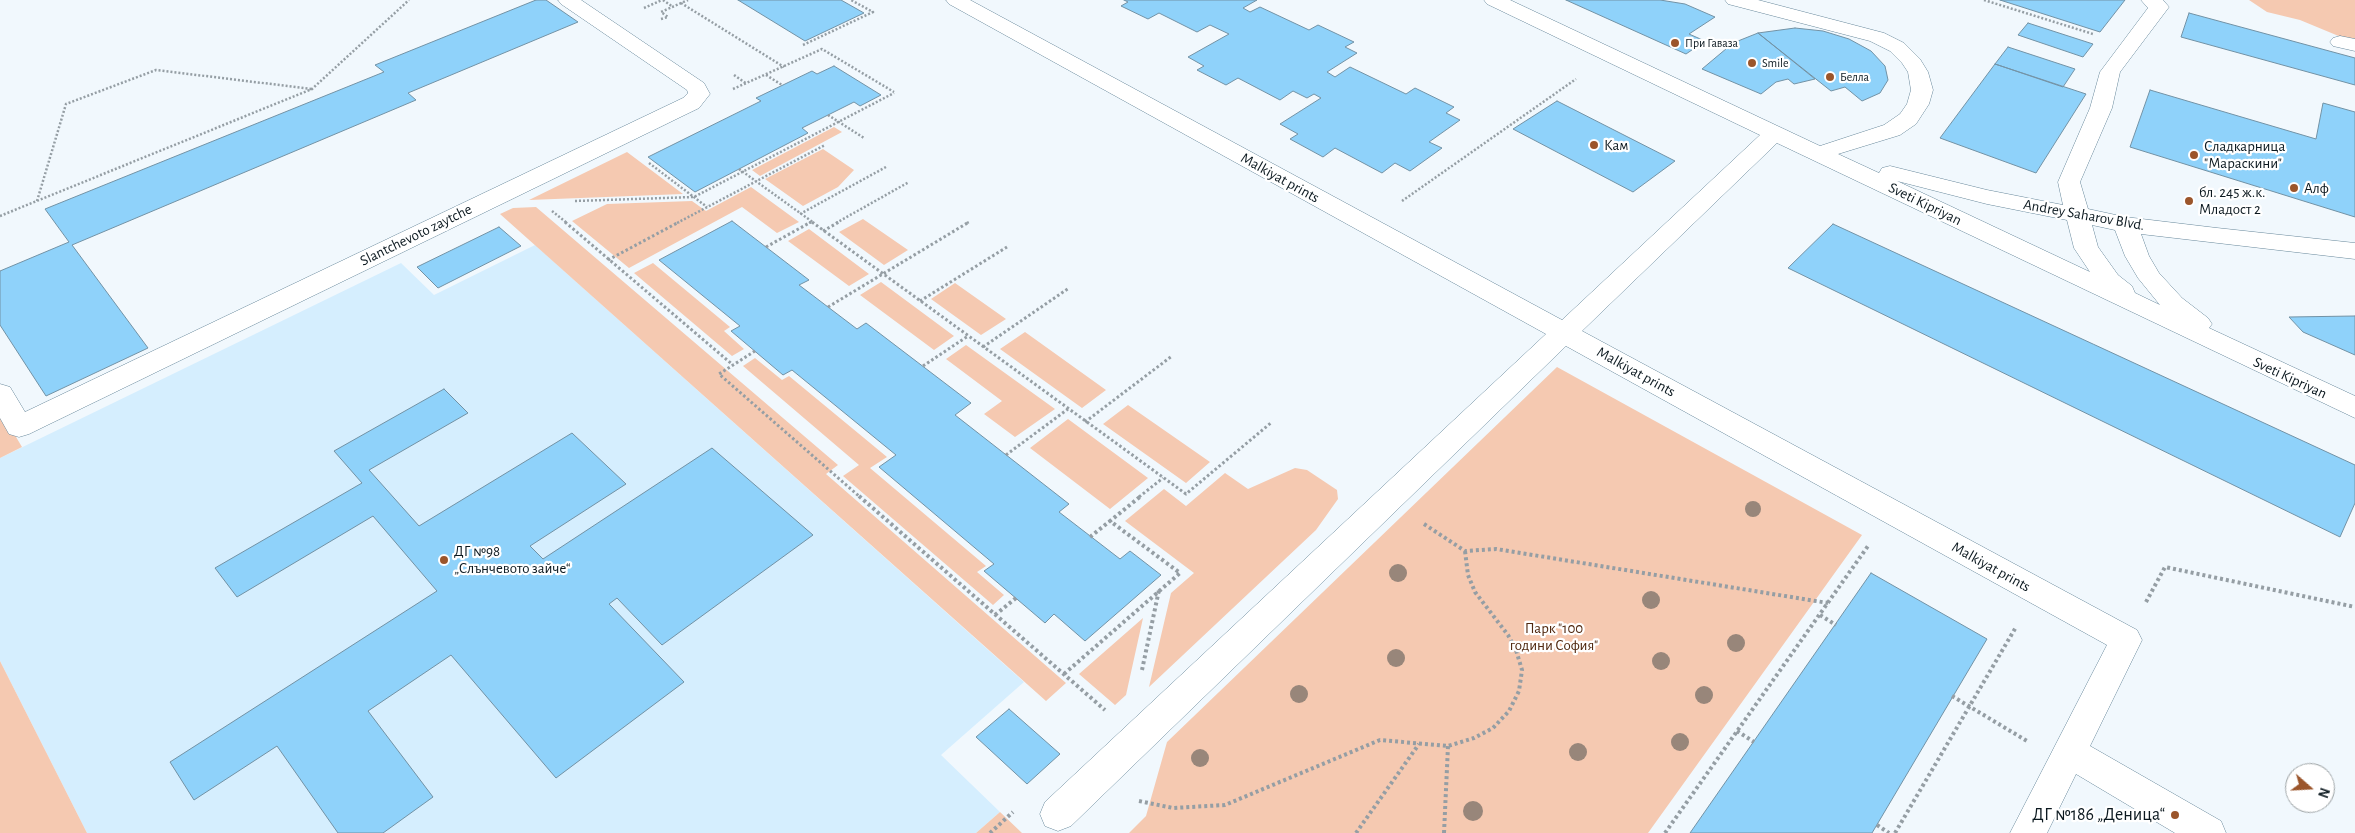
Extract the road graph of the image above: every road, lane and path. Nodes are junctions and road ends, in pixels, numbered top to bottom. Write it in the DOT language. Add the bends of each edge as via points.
graph roads {
  1 [pos="409,0"];
  2 [pos="568,0"];
  3 [pos="663,0"];
  4 [pos="688,0"];
  5 [pos="851,0"];
  6 [pos="956,0"];
  7 [pos="1494,0"];
  8 [pos="1735,0"];
  9 [pos="1984,0"];
  10 [pos="2151,0"];
  11 [pos="681,3"];
  12 [pos="673,6"];
  13 [pos="656,22"];
  14 [pos="2084,32"];
  15 [pos="804,46"];
  16 [pos="784,67"];
  17 [pos="766,75"];
  18 [pos="1576,79"];
  19 [pos="748,84"];
  20 [pos="782,85"];
  21 [pos="312,89"];
  22 [pos="828,115"];
  23 [pos="838,122"];
  24 [pos="1775,132"];
  25 [pos="617,138"];
  26 [pos="864,138"];
  27 [pos="825,145"];
  28 [pos="1819,153"];
  29 [pos="886,167"];
  30 [pos="739,169"];
  31 [pos="742,172"];
  32 [pos="755,181"];
  33 [pos="909,182"];
  34 [pos="694,197"];
  35 [pos="37,201"];
  36 [pos="570,202"];
  37 [pos="1397,205"];
  38 [pos="707,207"];
  39 [pos="549,209"];
  40 [pos="800,214"];
  41 [pos="2076,215"];
  42 [pos="0,216"];
  43 [pos="810,222"];
  44 [pos="969,222"];
  45 [pos="2125,224"];
  46 [pos="823,231"];
  47 [pos="766,247"];
  48 [pos="1007,247"];
  49 [pos="2355,251"];
  50 [pos="608,260"];
  51 [pos="882,274"];
  52 [pos="1069,288"];
  53 [pos="920,301"];
  54 [pos="828,307"];
  55 [pos="2153,313"];
  56 [pos="1563,332"];
  57 [pos="968,336"];
  58 [pos="984,347"];
  59 [pos="755,351"];
  60 [pos="1172,356"];
  61 [pos="733,365"];
  62 [pos="923,366"];
  63 [pos="2265,367"];
  64 [pos="0,394"];
  65 [pos="2355,408"];
  66 [pos="1068,409"];
  67 [pos="1085,422"];
  68 [pos="1272,422"];
  69 [pos="1006,455"];
  70 [pos="1163,478"];
  71 [pos="1388,499"];
  72 [pos="1110,521"];
  73 [pos="1090,537"];
  74 [pos="1869,544"];
  75 [pos="1465,551"];
  76 [pos="1159,590"];
  77 [pos="1016,598"];
  78 [pos="1828,603"];
  79 [pos="2355,607"];
  80 [pos="996,615"];
  81 [pos="1820,615"];
  82 [pos="2020,619"];
  83 [pos="1836,625"];
  84 [pos="2126,640"];
  85 [pos="1142,673"];
  86 [pos="1064,674"];
  87 [pos="1952,696"];
  88 [pos="1970,706"];
  89 [pos="1108,712"];
  90 [pos="1737,731"];
  91 [pos="1754,742"];
  92 [pos="1420,743"];
  93 [pos="1448,746"];
  94 [pos="2067,758"];
  95 [pos="1081,792"];
  96 [pos="1018,807"];
  97 [pos="1058,814"];
  98 [pos="1876,825"];
  99 [pos="990,833"];
  100 [pos="1356,833"];
  101 [pos="1444,833"];
  102 [pos="1665,833"];
  103 [pos="1889,833"];
  104 [pos="1895,833"];
  105 [pos="2028,833"];
  106 [pos="2208,833"];
  1 -- 21 [label="path"];
  2 -- 25 [label="street, Slantchevoto zaytche" via="697,87 699,94 690,102"];
  3 -- 12 [label="path"];
  4 -- 11 [label="path"];
  5 -- 15 [label="path" via="873,12"];
  6 -- 56 [label="street, Malkiyat prints"];
  7 -- 24 [label="street, Sveti Kipriyan"];
  8 -- 28 [label="street" via="1877,37 1910,58 1918,72 1922,90 1908,119 1892,130"];
  9 -- 14 [label="path"];
  10 -- 41 [label="street" via="2159,7 2110,72 2101,108 2072,172 2069,182"];
  11 -- 12 [label="path"];
  11 -- 16 [label="path"];
  12 -- 13 [label="path" via="660,12 668,16"];
  16 -- 17 [label="path"];
  16 -- 23 [label="path" via="822,49 894,93"];
  17 -- 19 [label="path"];
  17 -- 20 [label="path"];
  18 -- 37 [label="path"];
  21 -- 35 [label="path"];
  21 -- 35 [label="path" via="156,70 66,104"];
  22 -- 23 [label="path"];
  23 -- 26 [label="path"];
  23 -- 31 [label="path"];
  24 -- 28 [label="street, Sveti Kipriyan"];
  24 -- 56 [label="street"];
  25 -- 34 [label="path"];
  25 -- 64 [label="street, Slantchevoto zaytche" via="19,427"];
  27 -- 32 [label="path"];
  28 -- 41 [label="street, Andrey Saharov Blvd." via="1913,180"];
  28 -- 55 [label="street, Sveti Kipriyan"];
  29 -- 40 [label="path"];
  30 -- 31 [label="path"];
  31 -- 32 [label="path"];
  31 -- 34 [label="path"];
  32 -- 38 [label="path"];
  32 -- 40 [label="path"];
  33 -- 46 [label="path"];
  34 -- 36 [label="path"];
  34 -- 38 [label="path"];
  35 -- 42 [label="path"];
  38 -- 50 [label="path"];
  39 -- 50 [label="path"];
  40 -- 43 [label="path"];
  41 -- 45 [label="street, Andrey Saharov Blvd."];
  41 -- 55 [label="street" via="2086,248 2109,281"];
  43 -- 46 [label="path"];
  43 -- 47 [label="path"];
  44 -- 51 [label="path"];
  45 -- 49 [label="street, Andrey Saharov Blvd."];
  45 -- 63 [label="street" via="2137,256 2150,278 2173,304 2206,330"];
  46 -- 51 [label="path"];
  48 -- 53 [label="path"];
  50 -- 61 [label="path"];
  51 -- 53 [label="path"];
  51 -- 54 [label="path"];
  52 -- 58 [label="path"];
  53 -- 57 [label="path"];
  55 -- 63 [label="street, Sveti Kipriyan"];
  56 -- 71 [label="street"];
  56 -- 84 [label="street, Malkiyat prints"];
  57 -- 58 [label="path"];
  57 -- 62 [label="path"];
  58 -- 66 [label="path"];
  59 -- 61 [label="path"];
  60 -- 67 [label="path"];
  61 -- 80 [label="path" via="719,374"];
  63 -- 65 [label="street, Sveti Kipriyan"];
  66 -- 67 [label="path"];
  66 -- 69 [label="path"];
  67 -- 70 [label="path"];
  68 -- 70 [label="path" via="1186,494"];
  70 -- 72 [label="path"];
  71 -- 75 [label="path"];
  71 -- 95 [label="street"];
  72 -- 73 [label="path"];
  72 -- 76 [label="path" via="1180,573"];
  74 -- 78 [label="path"];
  75 -- 78 [label="path" via="1496,549"];
  75 -- 93 [label="path" via="1468,575 1475,592 1508,635 1522,670 1519,691 1509,711 1493,728"];
  76 -- 85 [label="path"];
  76 -- 86 [label="path"];
  77 -- 80 [label="path"];
  78 -- 81 [label="path"];
  79 -- 84 [label="path" via="2165,567"];
  80 -- 86 [label="path"];
  81 -- 83 [label="path"];
  81 -- 90 [label="path"];
  82 -- 88 [label="path"];
  84 -- 94 [label="street"];
  86 -- 89 [label="path"];
  87 -- 88 [label="path"];
  88 -- 94 [label="path"];
  88 -- 104 [label="path"];
  90 -- 91 [label="path"];
  90 -- 102 [label="path"];
  92 -- 93 [label="path"];
  92 -- 95 [label="path" via="1380,740 1225,805 1173,808"];
  92 -- 100 [label="path"];
  93 -- 101 [label="path"];
  94 -- 105 [label="street"];
  94 -- 106 [label="street"];
  95 -- 97 [label="street"];
  96 -- 99 [label="path"];
  98 -- 103 [label="path"];
}
